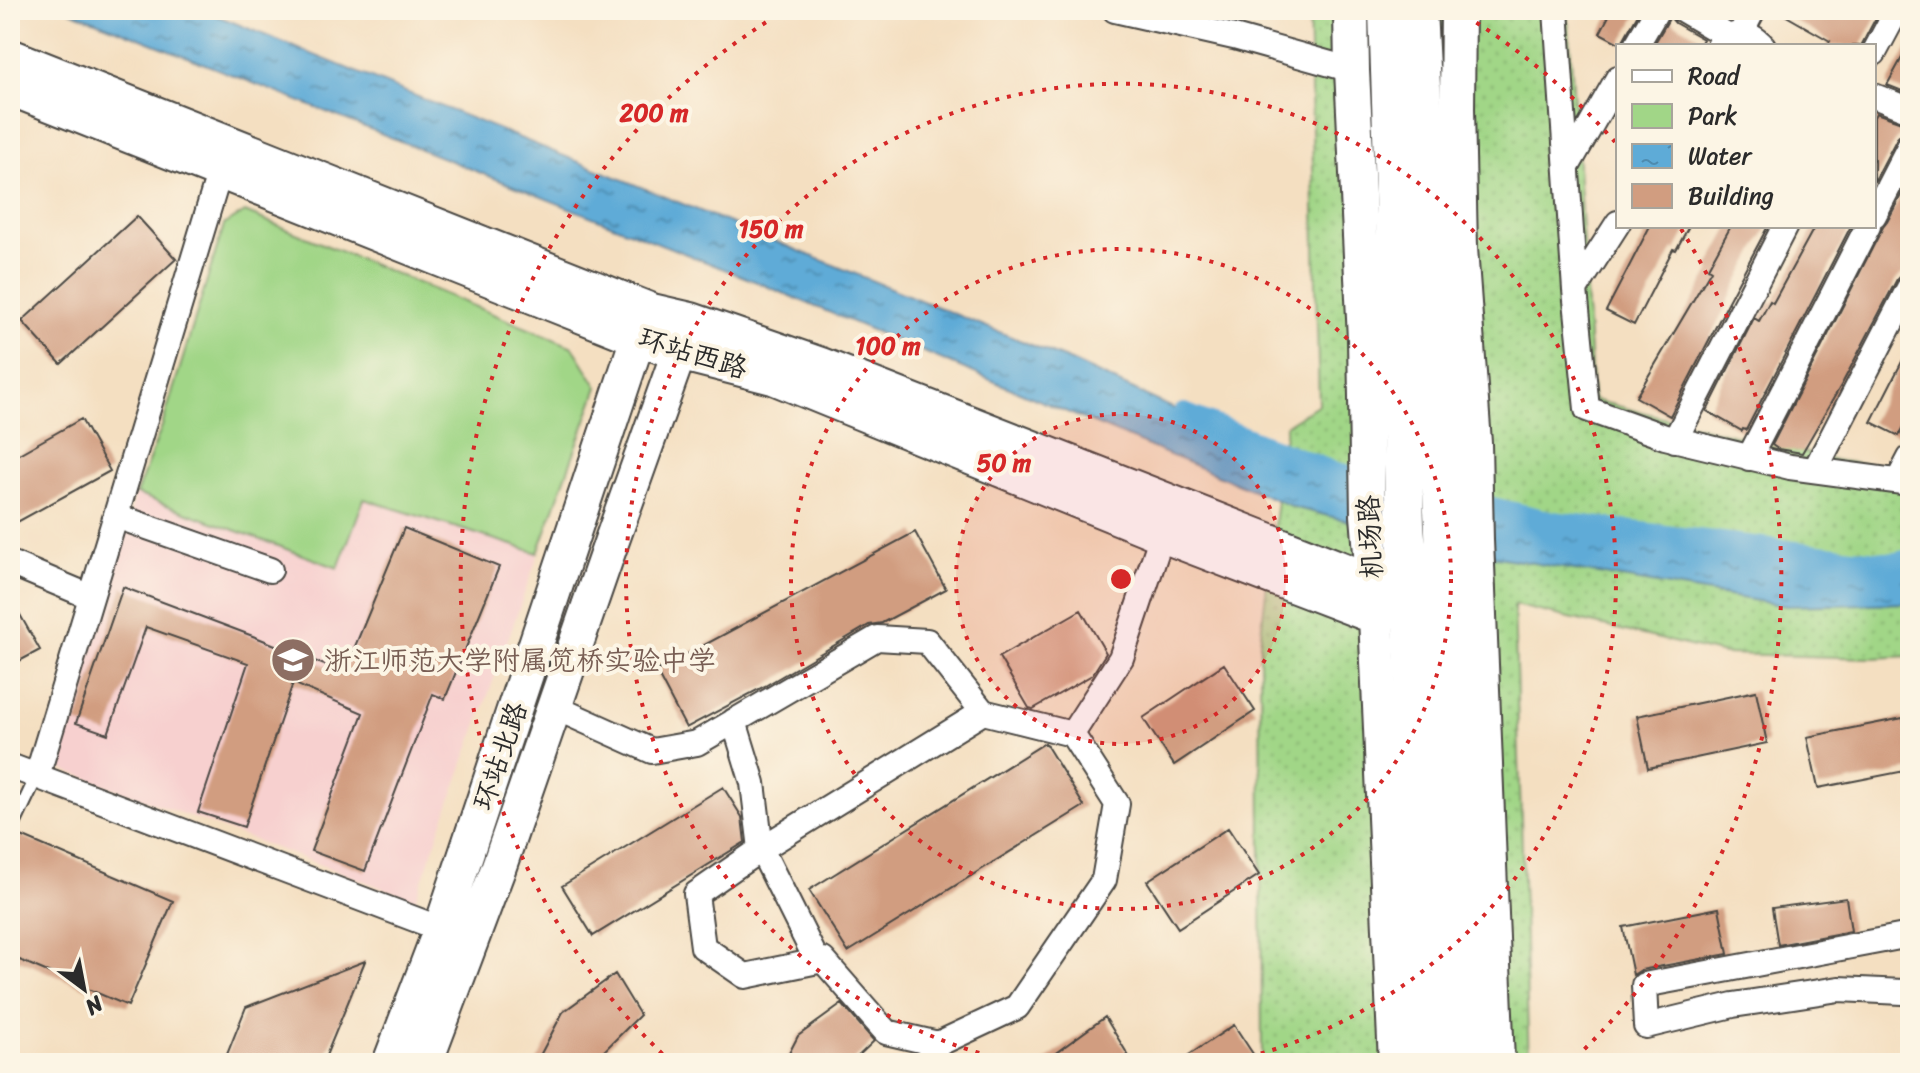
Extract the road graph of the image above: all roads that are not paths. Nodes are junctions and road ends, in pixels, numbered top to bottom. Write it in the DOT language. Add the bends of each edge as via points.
graph roads {
  1 [pos="1115,10"];
  2 [pos="1351,10"];
  3 [pos="1388,10"];
  4 [pos="1417,10"];
  5 [pos="1458,10"];
  6 [pos="1556,10"];
  7 [pos="1657,10"];
  8 [pos="1683,10"];
  9 [pos="1753,10"];
  10 [pos="1897,10"];
  11 [pos="1729,39"];
  12 [pos="1637,44"];
  13 [pos="1761,44"];
  14 [pos="1876,49"];
  15 [pos="10,56"];
  16 [pos="1352,70"];
  17 [pos="1616,81"];
  18 [pos="10,88"];
  19 [pos="1876,97"];
  20 [pos="1910,110"];
  21 [pos="1910,145"];
  22 [pos="1567,167"];
  23 [pos="220,171"];
  24 [pos="1876,211"];
  25 [pos="1616,226"];
  26 [pos="1784,228"];
  27 [pos="1867,228"];
  28 [pos="1910,286"];
  29 [pos="1575,290"];
  30 [pos="691,320"];
  31 [pos="645,324"];
  32 [pos="679,353"];
  33 [pos="1675,440"];
  34 [pos="1439,442"];
  35 [pos="1749,458"];
  36 [pos="1910,458"];
  37 [pos="1815,470"];
  38 [pos="1904,482"];
  39 [pos="116,516"];
  40 [pos="1162,535"];
  41 [pos="1460,535"];
  42 [pos="1406,538"];
  43 [pos="10,563"];
  44 [pos="270,570"];
  45 [pos="91,597"];
  46 [pos="1374,599"];
  47 [pos="554,707"];
  48 [pos="983,712"];
  49 [pos="734,721"];
  50 [pos="1072,734"];
  51 [pos="10,766"];
  52 [pos="37,776"];
  53 [pos="10,833"];
  54 [pos="761,849"];
  55 [pos="441,929"];
  56 [pos="1910,935"];
  57 [pos="817,961"];
  58 [pos="1906,990"];
  59 [pos="1910,1015"];
  60 [pos="936,1054"];
  61 [pos="390,1063"];
  62 [pos="425,1063"];
  63 [pos="1396,1063"];
  64 [pos="1429,1063"];
  65 [pos="1463,1063"];
  66 [pos="1497,1063"];
  1 -- 16 [label="street"];
  2 -- 16 [label="main road, 机场路"];
  3 -- 34 [label="main road, 机场路"];
  4 -- 34 [label="main road, 机场路"];
  5 -- 34 [label="main road, 机场路" via="1460,248"];
  6 -- 22 [label="street"];
  7 -- 12 [label="street"];
  8 -- 11 [label="street"];
  9 -- 11 [label="street"];
  10 -- 14 [label="street"];
  11 -- 13 [label="street" via="1756,38"];
  15 -- 31 [label="main road, 环站西路"];
  16 -- 46 [label="main road, 机场路"];
  17 -- 22 [label="street"];
  18 -- 23 [label="main road, 环站西路"];
  19 -- 20 [label="street"];
  21 -- 24 [label="street"];
  22 -- 29 [label="street"];
  23 -- 31 [label="main road, 环站西路"];
  23 -- 39 [label="street"];
  25 -- 29 [label="street"];
  26 -- 33 [label="street"];
  27 -- 35 [label="street"];
  28 -- 37 [label="street"];
  29 -- 33 [label="street" via="1587,409"];
  30 -- 31 [label="main road, 环站西路"];
  30 -- 32 [label="main road, 环站北路"];
  30 -- 46 [label="main road, 环站西路" via="821,365"];
  31 -- 32 [label="main road, 环站西路"];
  31 -- 55 [label="main road, 环站北路"];
  32 -- 40 [label="main road, 环站西路" via="773,377"];
  32 -- 47 [label="main road, 环站北路"];
  33 -- 35 [label="street"];
  34 -- 41 [label="main road, 机场路"];
  34 -- 42 [label="main road, 机场路"];
  35 -- 37 [label="street"];
  36 -- 38 [label="street"];
  37 -- 38 [label="street"];
  39 -- 44 [label="street"];
  39 -- 45 [label="street"];
  40 -- 46 [label="main road, 环站西路"];
  40 -- 50 [label="street" via="1121,658"];
  41 -- 65 [label="main road, 机场路"];
  41 -- 66 [label="main road, 机场路"];
  42 -- 46 [label="main road"];
  42 -- 64 [label="main road, 机场路"];
  43 -- 45 [label="street"];
  45 -- 52 [label="street"];
  46 -- 63 [label="main road, 机场路"];
  47 -- 49 [label="street" via="652,751 697,743"];
  47 -- 62 [label="main road, 环站北路"];
  48 -- 49 [label="street" via="927,641 877,638"];
  48 -- 50 [label="street"];
  48 -- 54 [label="street"];
  49 -- 54 [label="street" via="753,783"];
  50 -- 60 [label="street" via="1117,804 1104,880 1017,1007"];
  51 -- 52 [label="street"];
  52 -- 53 [label="lane"];
  52 -- 55 [label="street"];
  54 -- 57 [label="street"];
  54 -- 57 [label="street" via="696,894 703,947 745,976"];
  55 -- 61 [label="main road, 环站北路"];
  56 -- 58 [label="street" via="1644,985 1646,1026 1733,1005 1839,989"];
  57 -- 60 [label="street" via="823,960 886,1032"];
  58 -- 59 [label="street"];
}
